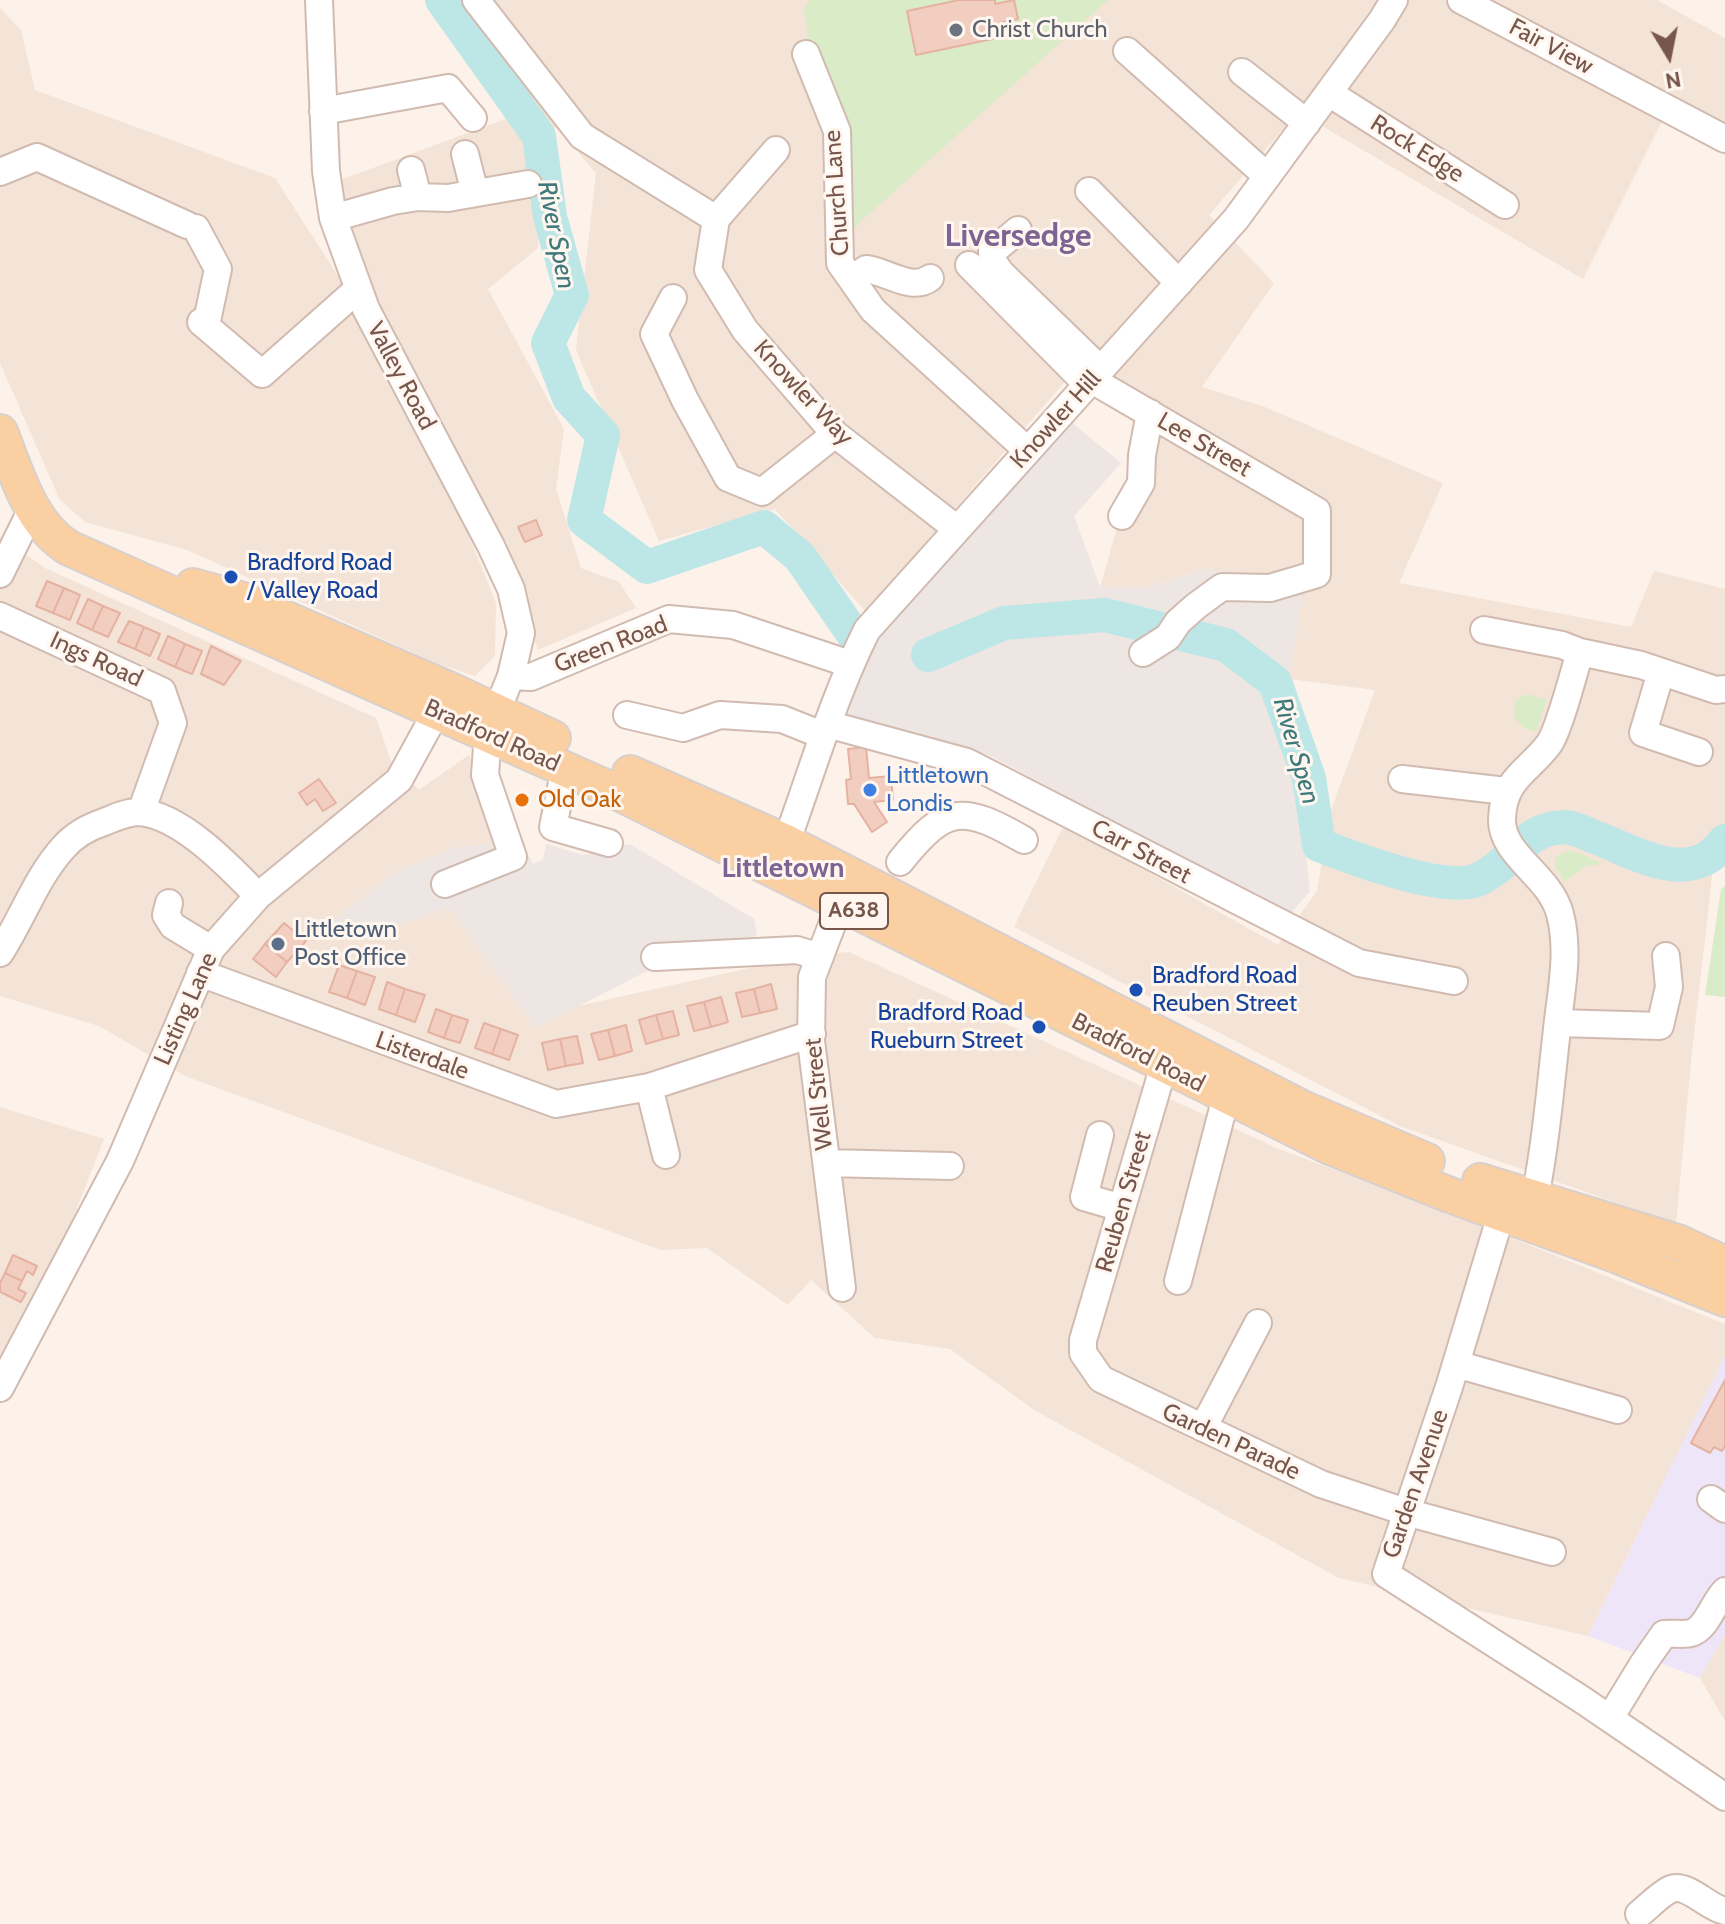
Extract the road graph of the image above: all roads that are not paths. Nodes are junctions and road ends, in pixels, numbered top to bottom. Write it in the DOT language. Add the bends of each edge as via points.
graph roads {
  1 [pos="319,0"];
  2 [pos="476,0"];
  3 [pos="1394,0"];
  4 [pos="1461,0"];
  5 [pos="1127,51"];
  6 [pos="806,54"];
  7 [pos="1242,72"];
  8 [pos="1329,93"];
  9 [pos="323,111"];
  10 [pos="473,118"];
  11 [pos="1307,123"];
  12 [pos="1725,139"];
  13 [pos="776,150"];
  14 [pos="465,154"];
  15 [pos="411,170"];
  16 [pos="0,172"];
  17 [pos="1267,176"];
  18 [pos="528,184"];
  19 [pos="1089,191"];
  20 [pos="475,193"];
  21 [pos="418,197"];
  22 [pos="1505,205"];
  23 [pos="333,218"];
  24 [pos="716,219"];
  25 [pos="1018,230"];
  26 [pos="969,265"];
  27 [pos="930,278"];
  28 [pos="852,280"];
  29 [pos="1179,283"];
  30 [pos="358,289"];
  31 [pos="673,298"];
  32 [pos="1094,378"];
  33 [pos="1150,413"];
  34 [pos="0,432"];
  35 [pos="835,434"];
  36 [pos="1028,451"];
  37 [pos="32,509"];
  38 [pos="1122,516"];
  39 [pos="957,529"];
  40 [pos="0,574"];
  41 [pos="0,616"];
  42 [pos="1484,630"];
  43 [pos="1571,648"];
  44 [pos="1143,653"];
  45 [pos="850,664"];
  46 [pos="1661,672"];
  47 [pos="511,676"];
  48 [pos="1725,689"];
  49 [pos="443,700"];
  50 [pos="627,715"];
  51 [pos="492,722"];
  52 [pos="825,729"];
  53 [pos="1699,752"];
  54 [pos="565,768"];
  55 [pos="1402,779"];
  56 [pos="1004,781"];
  57 [pos="1506,791"];
  58 [pos="141,812"];
  59 [pos="988,819"];
  60 [pos="1024,840"];
  61 [pos="609,843"];
  62 [pos="781,856"];
  63 [pos="900,862"];
  64 [pos="445,884"];
  65 [pos="258,896"];
  66 [pos="169,903"];
  67 [pos="840,904"];
  68 [pos="211,949"];
  69 [pos="0,953"];
  70 [pos="1666,956"];
  71 [pos="655,957"];
  72 [pos="820,957"];
  73 [pos="200,973"];
  74 [pos="1454,981"];
  75 [pos="1558,1023"];
  76 [pos="812,1034"];
  77 [pos="1164,1065"];
  78 [pos="649,1087"];
  79 [pos="1226,1097"];
  80 [pos="1100,1135"];
  81 [pos="666,1155"];
  82 [pos="827,1163"];
  83 [pos="950,1166"];
  84 [pos="1519,1206"];
  85 [pos="1122,1208"];
  86 [pos="1725,1264"];
  87 [pos="1178,1281"];
  88 [pos="842,1288"];
  89 [pos="1725,1299"];
  90 [pos="1258,1323"];
  91 [pos="1083,1340"];
  92 [pos="1456,1364"];
  93 [pos="0,1388"];
  94 [pos="1618,1410"];
  95 [pos="1203,1428"];
  96 [pos="1406,1512"];
  97 [pos="1552,1552"];
  98 [pos="1725,1591"];
  99 [pos="1610,1718"];
  100 [pos="1725,1797"];
  101 [pos="1725,1911"];
  102 [pos="1639,1914"];
  1 -- 9 [label="street, Valley Road"];
  2 -- 24 [label="street" via="582,136"];
  3 -- 8 [label="street, Knowler Hill"];
  4 -- 12 [label="street, Fair View"];
  5 -- 17 [label="street"];
  6 -- 28 [label="street, Church Lane" via="837,131 840,263"];
  7 -- 11 [label="street"];
  8 -- 11 [label="street, Knowler Hill"];
  8 -- 22 [label="street, Rock Edge"];
  9 -- 10 [label="street" via="448,88"];
  9 -- 23 [label="street, Valley Road"];
  11 -- 17 [label="street, Knowler Hill"];
  13 -- 24 [label="street"];
  14 -- 20 [label="street"];
  15 -- 21 [label="street"];
  16 -- 30 [label="street" via="37,157 192,226 218,269 204,319 262,374"];
  17 -- 29 [label="street, Knowler Hill"];
  18 -- 20 [label="street"];
  19 -- 29 [label="street"];
  20 -- 21 [label="street"];
  21 -- 23 [label="street"];
  23 -- 30 [label="street, Valley Road"];
  24 -- 35 [label="street, Knowler Way" via="708,270 745,330"];
  25 -- 32 [label="street" via="992,252 993,262"];
  26 -- 32 [label="street"];
  27 -- 28 [label="street" via="915,284 866,269"];
  28 -- 36 [label="street, Church Lane" via="873,310"];
  29 -- 32 [label="street, Knowler Hill"];
  30 -- 47 [label="street, Valley Road" via="511,589 521,633"];
  31 -- 35 [label="street" via="654,334 728,478 762,492"];
  32 -- 33 [label="street, Lee Street"];
  32 -- 36 [label="street, Knowler Hill"];
  33 -- 38 [label="street" via="1141,483"];
  33 -- 44 [label="street, Lee Street" via="1317,511 1317,574 1270,588 1222,587"];
  34 -- 37 [label="main road, Bradford Road / A638"];
  35 -- 39 [label="street, Knowler Way"];
  36 -- 39 [label="street, Knowler Hill"];
  37 -- 40 [label="street"];
  37 -- 49 [label="main road, Bradford Road / A638" via="52,537 85,555 240,599"];
  39 -- 45 [label="street, Knowler Hill" via="867,630"];
  41 -- 58 [label="street, Ings Road" via="162,691 173,723"];
  42 -- 43 [label="street"];
  43 -- 46 [label="street"];
  43 -- 57 [label="street" via="1550,742"];
  45 -- 47 [label="street, Green Road" via="733,625 669,619 531,677"];
  45 -- 52 [label="street, Knowler Hill"];
  46 -- 48 [label="street"];
  46 -- 53 [label="street" via="1643,733"];
  47 -- 51 [label="street, Valley Road"];
  49 -- 51 [label="main road, Bradford Road / A638"];
  49 -- 65 [label="street, Listing Lane" via="399,780"];
  50 -- 52 [label="street, Carr Street" via="683,728 720,715 782,719"];
  51 -- 54 [label="main road, Bradford Road / A638"];
  51 -- 62 [label="main road, Bradford Road / A638" via="585,753"];
  51 -- 64 [label="street, Valley Road" via="485,775 513,857"];
  52 -- 56 [label="street, Carr Street" via="967,762"];
  52 -- 62 [label="street, Knowler Hill"];
  54 -- 61 [label="street" via="553,827"];
  54 -- 62 [label="main road, Bradford Road / A638"];
  55 -- 57 [label="street"];
  56 -- 59 [label="street"];
  56 -- 74 [label="street, Carr Street" via="1359,963"];
  57 -- 75 [label="street, Garden Avenue" via="1503,835 1545,883 1559,910 1565,939"];
  58 -- 65 [label="street" via="158,815 191,836"];
  58 -- 69 [label="street" via="86,828 63,847"];
  59 -- 60 [label="street"];
  59 -- 63 [label="street" via="951,816 917,841"];
  62 -- 67 [label="main road, Bradford Road / A638"];
  62 -- 84 [label="main road, Bradford Road / A638" via="1302,1108"];
  65 -- 68 [label="street, Listing Lane"];
  66 -- 68 [label="street" via="166,915 173,926"];
  67 -- 72 [label="street, Well Street"];
  67 -- 77 [label="main road, Bradford Road / A638"];
  68 -- 73 [label="street, Listing Lane"];
  70 -- 75 [label="street" via="1669,987 1660,1026"];
  71 -- 72 [label="street" via="797,950"];
  72 -- 76 [label="street, Well Street" via="812,977"];
  73 -- 78 [label="street, Listerdale" via="556,1104"];
  73 -- 93 [label="street, Listing Lane" via="120,1161"];
  75 -- 84 [label="street, Garden Avenue" via="1552,1075"];
  76 -- 78 [label="street, Listerdale"];
  76 -- 82 [label="street, Well Street"];
  77 -- 79 [label="main road, Bradford Road / A638"];
  77 -- 85 [label="street, Reuben Street"];
  78 -- 81 [label="street"];
  79 -- 84 [label="main road, Bradford Road / A638" via="1450,1195"];
  79 -- 87 [label="street"];
  80 -- 85 [label="street" via="1084,1197"];
  82 -- 83 [label="street"];
  82 -- 88 [label="street, Well Street"];
  84 -- 86 [label="main road, Bradford Road / A638" via="1680,1243"];
  84 -- 89 [label="main road, Bradford Road / A638"];
  84 -- 92 [label="street, Garden Avenue"];
  85 -- 91 [label="street, Reuben Street"];
  90 -- 95 [label="street"];
  91 -- 95 [label="street, Garden Parade" via="1083,1353 1101,1379"];
  92 -- 94 [label="street"];
  92 -- 96 [label="street, Garden Avenue"];
  95 -- 96 [label="street, Garden Parade" via="1321,1484"];
  96 -- 97 [label="street, Garden Parade"];
  96 -- 99 [label="street, Garden Avenue" via="1386,1574"];
  98 -- 99 [label="street" via="1698,1629 1664,1634"];
  99 -- 100 [label="street, Garden Avenue"];
  101 -- 102 [label="street" via="1682,1888 1671,1889"];
}
